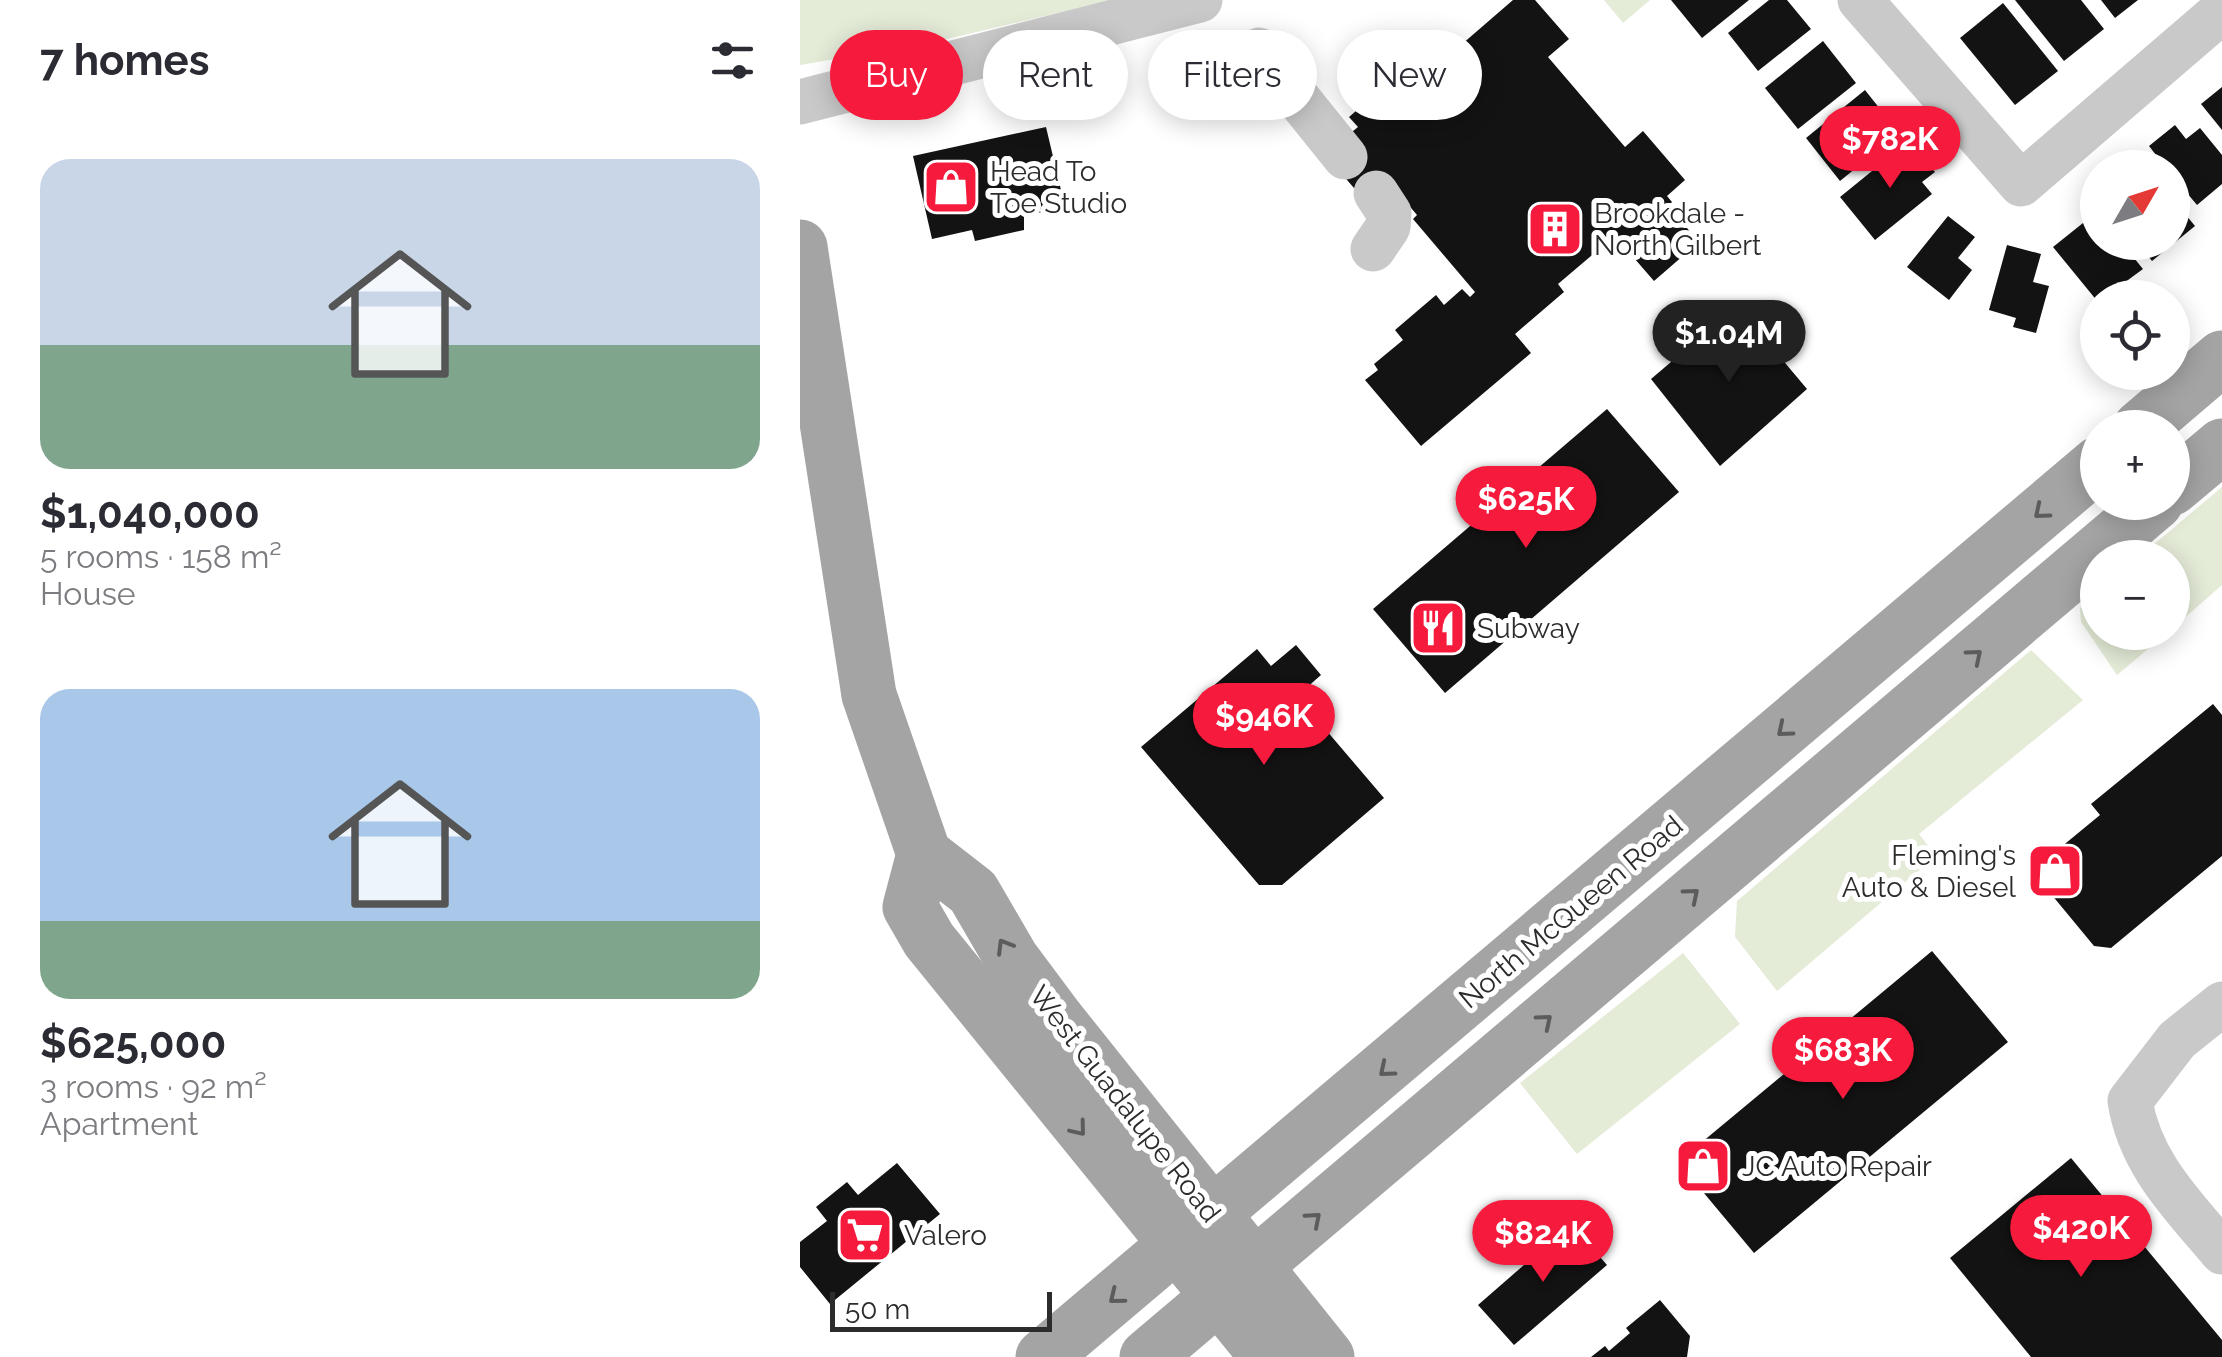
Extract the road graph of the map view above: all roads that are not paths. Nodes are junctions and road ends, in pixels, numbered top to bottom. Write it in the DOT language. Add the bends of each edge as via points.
graph roads {
  1 [pos="1200,0"];
  2 [pos="1860,0"];
  3 [pos="2222,12"];
  4 [pos="800,102"];
  5 [pos="1317,108"];
  6 [pos="1345,157"];
  7 [pos="1376,193"];
  8 [pos="800,247"];
  9 [pos="1373,248"];
  10 [pos="2222,358"];
  11 [pos="2161,410"];
  12 [pos="2222,446"];
  13 [pos="2190,473"];
  14 [pos="2080,479"];
  15 [pos="2135,520"];
  16 [pos="1858,667"];
  17 [pos="1900,719"];
  18 [pos="2222,1004"];
  19 [pos="1194,1232"];
  20 [pos="2222,1252"];
  21 [pos="1236,1284"];
  22 [pos="1043,1357"];
  23 [pos="1147,1357"];
  24 [pos="1268,1357"];
  25 [pos="1327,1357"];
  1 -- 4 [label="street"];
  2 -- 3 [label="street" via="2021,184"];
  5 -- 6 [label="street"];
  7 -- 9 [label="street" via="1389,214"];
  8 -- 19 [label="main road, West Guadalupe Road" via="869,695 924,854 910,907 930,940"];
  10 -- 11 [label="main road"];
  12 -- 13 [label="main road"];
  14 -- 16 [label="main road, North McQueen Road, one-way"];
  17 -- 15 [label="main road, one-way"];
  16 -- 17 [label="main road"];
  16 -- 19 [label="main road, North McQueen Road, one-way"];
  21 -- 17 [label="main road, one-way"];
  18 -- 20 [label="street" via="2178,1040 2130,1101 2137,1138 2156,1172"];
  19 -- 21 [label="main road, West Guadalupe Road"];
  19 -- 22 [label="main road, North McQueen Road, one-way"];
  21 -- 23 [label="main road"];
  21 -- 24 [label="main road, West Guadalupe Road"];
  21 -- 25 [label="main road, West Guadalupe Road"];
}
